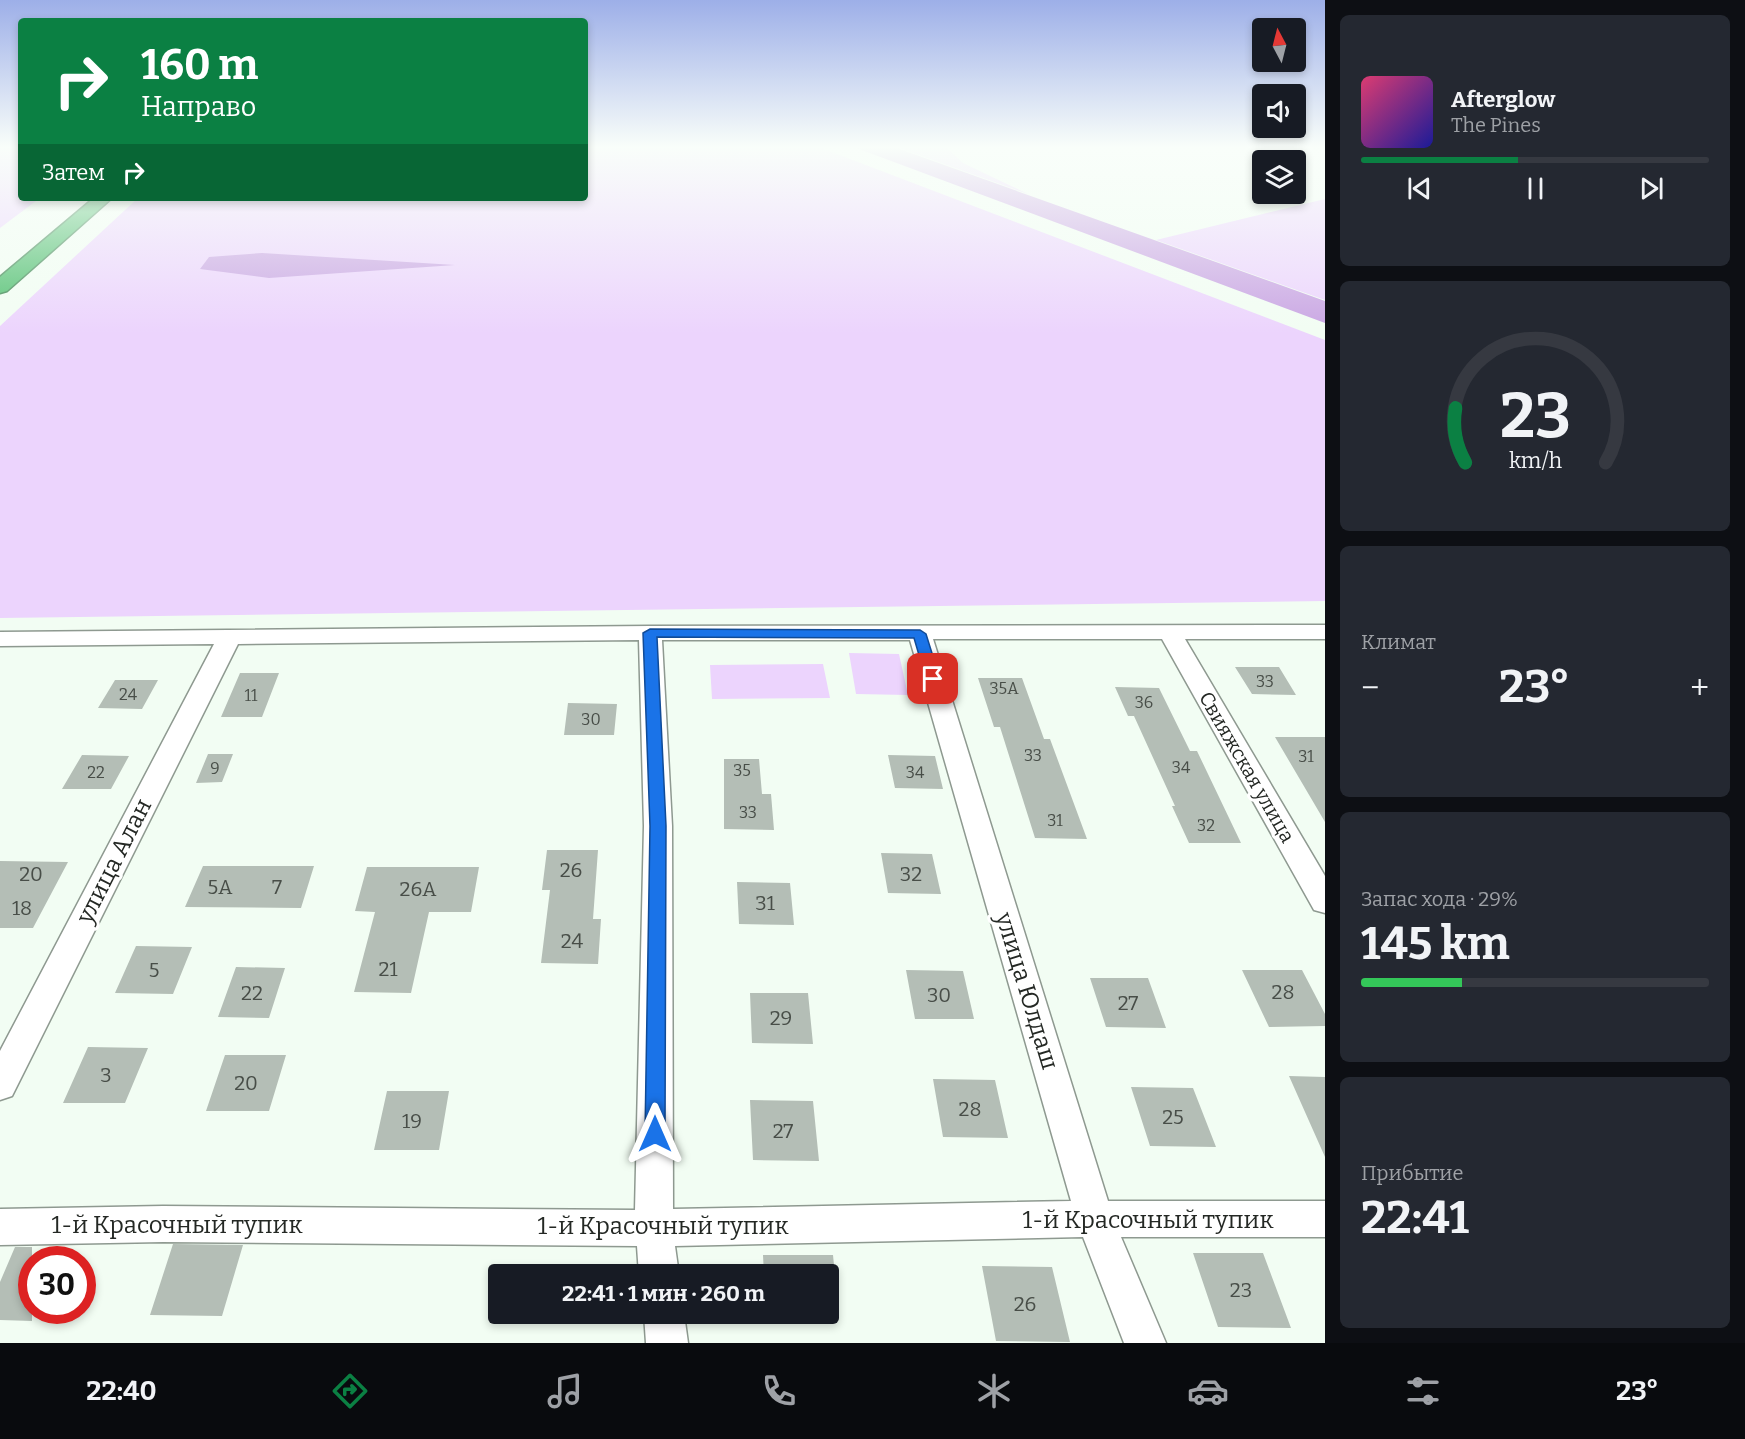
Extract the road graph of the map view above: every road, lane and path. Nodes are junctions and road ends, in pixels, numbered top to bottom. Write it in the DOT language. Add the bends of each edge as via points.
graph roads {
  1 [pos="67,209"];
  2 [pos="92,209"];
  3 [pos="27,242"];
  4 [pos="3,285"];
  5 [pos="1325,632"];
  6 [pos="650,633"];
  7 [pos="1170,633"];
  8 [pos="920,634"];
  9 [pos="229,638"];
  10 [pos="0,639"];
  11 [pos="1325,902"];
  12 [pos="0,1085"];
  13 [pos="1095,1219"];
  14 [pos="1325,1219"];
  15 [pos="0,1227"];
  16 [pos="654,1228"];
  17 [pos="658,1264"];
  18 [pos="665,1324"];
  19 [pos="667,1343"];
  20 [pos="1145,1343"];
  1 -- 3 [label="highway"];
  2 -- 4 [label="highway"];
  5 -- 7 [label="street"];
  6 -- 8 [label="street"];
  6 -- 9 [label="street"];
  6 -- 16 [label="street" via="658,826"];
  7 -- 8 [label="street"];
  7 -- 11 [label="street, Свияжская улица"];
  8 -- 13 [label="street, улица Юлдаш"];
  9 -- 10 [label="street"];
  9 -- 12 [label="street, улица Алан"];
  13 -- 14 [label="street, 1-й Красочный тупик"];
  13 -- 16 [label="street, 1-й Красочный тупик"];
  13 -- 20 [label="street, улица Юлдаш"];
  15 -- 16 [label="street, 1-й Красочный тупик" via="175,1224"];
  16 -- 17 [label="street"];
  18 -- 19 [label="street"];
}
